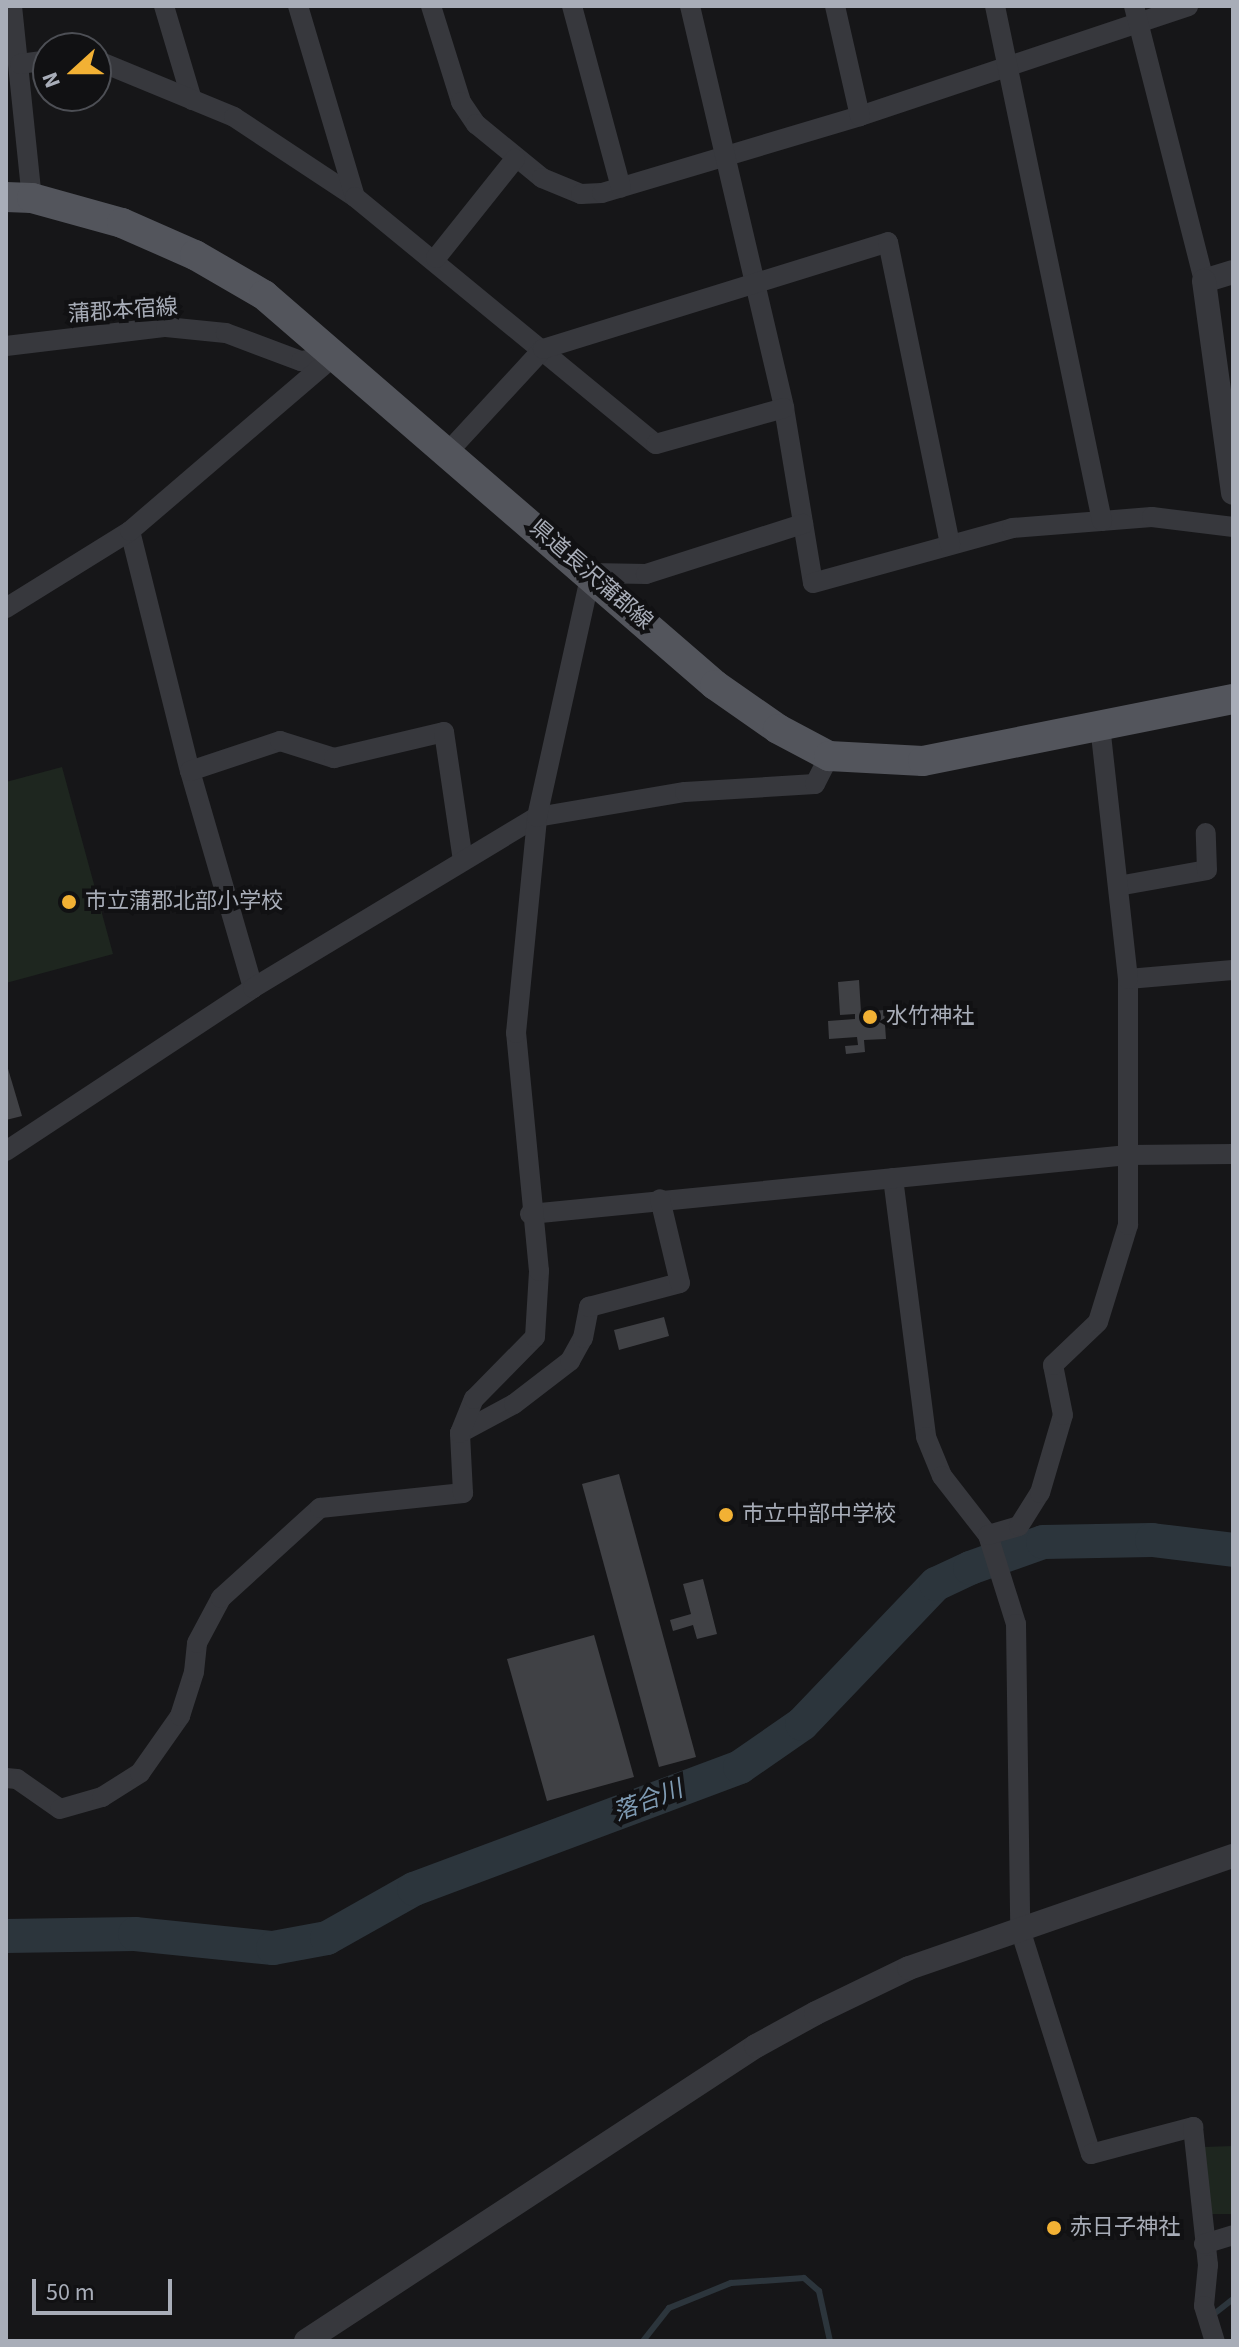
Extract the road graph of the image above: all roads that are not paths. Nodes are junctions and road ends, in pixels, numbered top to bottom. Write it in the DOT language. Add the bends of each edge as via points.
graph roads {
  1 [pos="12,6"];
  2 [pos="164,6"];
  3 [pos="298,6"];
  4 [pos="431,6"];
  5 [pos="572,6"];
  6 [pos="690,6"];
  7 [pos="835,6"];
  8 [pos="995,6"];
  9 [pos="1188,6"];
  10 [pos="1136,14"];
  11 [pos="32,62"];
  12 [pos="20,64"];
  13 [pos="1011,66"];
  14 [pos="112,67"];
  15 [pos="192,100"];
  16 [pos="860,116"];
  17 [pos="722,157"];
  18 [pos="515,159"];
  19 [pos="621,187"];
  20 [pos="19,197"];
  21 [pos="355,197"];
  22 [pos="436,258"];
  23 [pos="1233,272"];
  24 [pos="1204,281"];
  25 [pos="755,284"];
  26 [pos="6,346"];
  27 [pos="543,349"];
  28 [pos="335,355"];
  29 [pos="784,408"];
  30 [pos="447,453"];
  31 [pos="1233,493"];
  32 [pos="1102,521"];
  33 [pos="803,524"];
  34 [pos="1233,527"];
  35 [pos="130,531"];
  36 [pos="950,545"];
  37 [pos="591,573"];
  38 [pos="6,608"];
  39 [pos="1233,699"];
  40 [pos="1100,724"];
  41 [pos="829,756"];
  42 [pos="190,771"];
  43 [pos="537,817"];
  44 [pos="1206,833"];
  45 [pos="463,861"];
  46 [pos="1118,886"];
  47 [pos="1233,970"];
  48 [pos="1128,979"];
  49 [pos="253,988"];
  50 [pos="6,1151"];
  51 [pos="1233,1154"];
  52 [pos="1128,1155"];
  53 [pos="893,1178"];
  54 [pos="660,1199"];
  55 [pos="530,1214"];
  56 [pos="460,1433"];
  57 [pos="988,1537"];
  58 [pos="6,1778"];
  59 [pos="1233,1856"];
  60 [pos="1020,1929"];
  61 [pos="1233,2235"];
  62 [pos="1204,2244"];
  63 [pos="306,2341"];
  64 [pos="1215,2341"];
  1 -- 12 [label="street"];
  2 -- 15 [label="street"];
  3 -- 21 [label="street"];
  4 -- 18 [label="street" via="461,102 476,124"];
  5 -- 19 [label="street"];
  6 -- 17 [label="street"];
  7 -- 16 [label="street"];
  8 -- 13 [label="street"];
  9 -- 10 [label="street"];
  10 -- 13 [label="street"];
  10 -- 24 [label="street"];
  11 -- 12 [label="street"];
  12 -- 20 [label="street"];
  13 -- 16 [label="street"];
  13 -- 32 [label="street"];
  14 -- 15 [label="street"];
  15 -- 21 [label="street" via="234,117"];
  16 -- 17 [label="street"];
  17 -- 19 [label="street"];
  17 -- 25 [label="street"];
  18 -- 19 [label="street" via="559,187 581,194"];
  18 -- 22 [label="street"];
  20 -- 28 [label="main road, 県道長沢蒲郡線" via="122,223 195,255 264,295"];
  21 -- 22 [label="street"];
  22 -- 27 [label="street"];
  23 -- 24 [label="street"];
  24 -- 31 [label="street"];
  25 -- 27 [label="street"];
  25 -- 29 [label="street"];
  25 -- 36 [label="street" via="888,242"];
  26 -- 28 [label="street, 蒲郡本宿線" via="166,327 226,333 301,361"];
  27 -- 29 [label="street" via="656,444"];
  27 -- 30 [label="street"];
  28 -- 30 [label="main road, 県道長沢蒲郡線"];
  28 -- 35 [label="street"];
  29 -- 33 [label="street"];
  30 -- 37 [label="main road, 県道長沢蒲郡線"];
  32 -- 34 [label="street" via="1152,517"];
  32 -- 36 [label="street" via="1012,528"];
  33 -- 36 [label="street" via="813,583"];
  33 -- 37 [label="street" via="646,574"];
  35 -- 38 [label="street"];
  35 -- 42 [label="street"];
  37 -- 41 [label="main road, 県道長沢蒲郡線" via="715,685 778,729"];
  37 -- 43 [label="street"];
  39 -- 40 [label="main road, 県道長沢蒲郡線"];
  40 -- 41 [label="main road, 県道長沢蒲郡線" via="923,761"];
  40 -- 46 [label="street"];
  41 -- 43 [label="street" via="815,784 685,792"];
  42 -- 45 [label="street" via="280,741 334,758 444,732"];
  42 -- 49 [label="street"];
  43 -- 45 [label="street"];
  43 -- 55 [label="street" via="516,1033"];
  44 -- 46 [label="street" via="1207,870"];
  45 -- 49 [label="street"];
  46 -- 48 [label="street"];
  47 -- 48 [label="street"];
  48 -- 52 [label="street"];
  49 -- 50 [label="street"];
  51 -- 52 [label="street"];
  52 -- 53 [label="street"];
  52 -- 57 [label="street" via="1128,1225 1098,1322 1053,1365 1063,1415 1040,1493 1019,1526"];
  53 -- 54 [label="street"];
  53 -- 57 [label="street" via="926,1437 942,1476"];
  54 -- 55 [label="street"];
  54 -- 56 [label="street" via="680,1283 589,1307 583,1338 570,1361 514,1404"];
  55 -- 56 [label="street" via="539,1271 535,1337 474,1399"];
  56 -- 58 [label="street" via="463,1493 320,1508 221,1598 197,1643 180,1716 140,1773 102,1797 60,1809 17,1779"];
  57 -- 60 [label="street" via="1016,1624 1022,1775"];
  59 -- 60 [label="street"];
  60 -- 62 [label="street" via="1091,2154 1193,2127"];
  60 -- 63 [label="street" via="909,1968 756,2046"];
  61 -- 62 [label="street"];
  62 -- 64 [label="street" via="1204,2306"];
}
